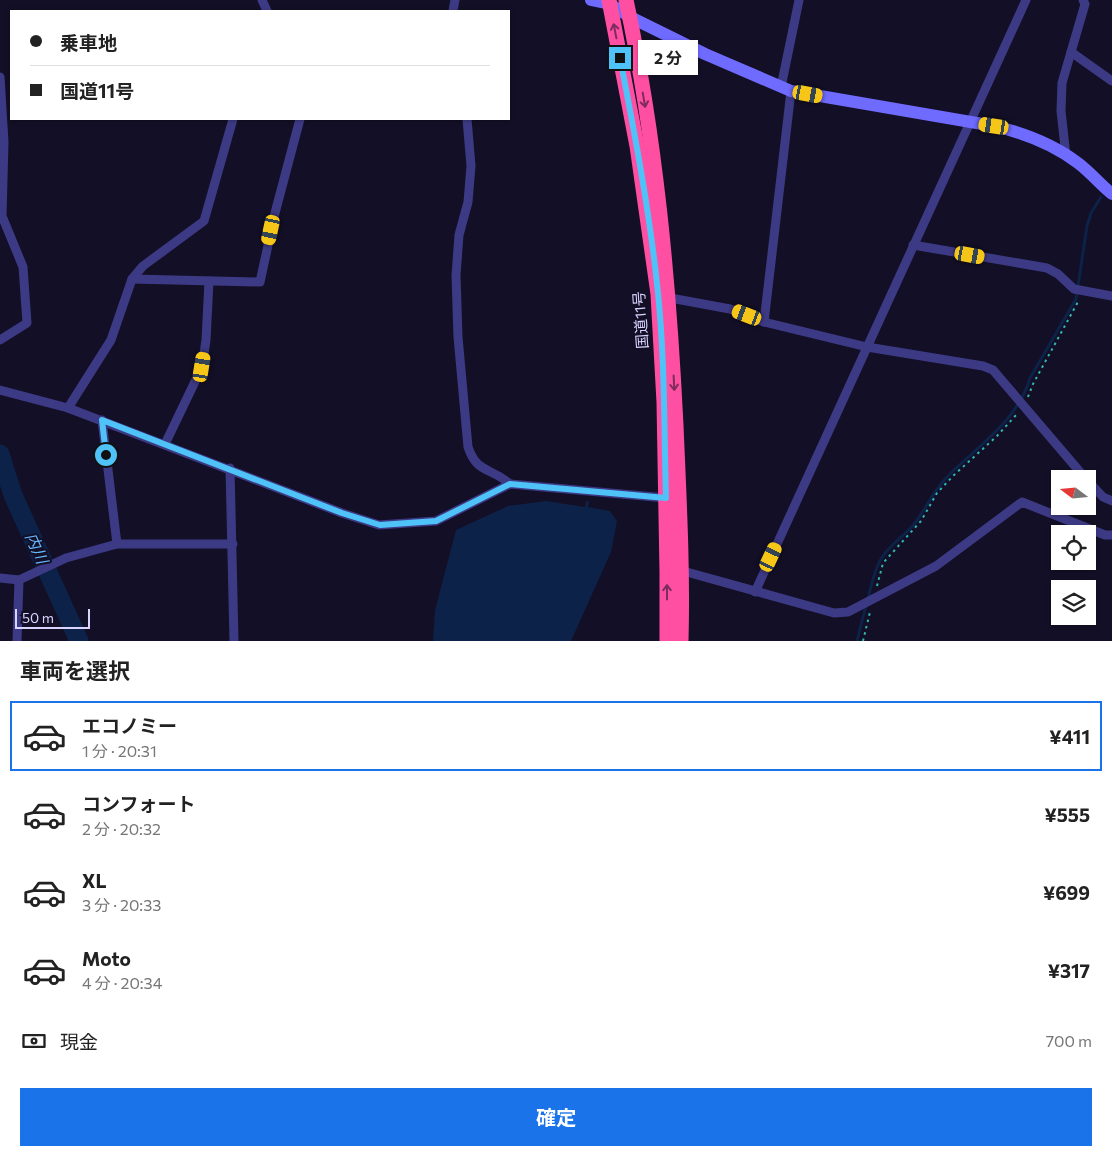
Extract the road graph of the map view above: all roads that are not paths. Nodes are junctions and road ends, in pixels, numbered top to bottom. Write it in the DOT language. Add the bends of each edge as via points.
graph roads {
  1 [pos="591,0"];
  2 [pos="626,0"];
  3 [pos="635,0"];
  4 [pos="799,0"];
  5 [pos="1026,0"];
  6 [pos="1083,0"];
  7 [pos="609,2"];
  8 [pos="630,17"];
  9 [pos="1071,52"];
  10 [pos="0,78"];
  11 [pos="1112,81"];
  12 [pos="786,89"];
  13 [pos="233,120"];
  14 [pos="300,120"];
  15 [pos="467,120"];
  16 [pos="970,122"];
  17 [pos="1066,156"];
  18 [pos="1112,194"];
  19 [pos="913,245"];
  20 [pos="132,279"];
  21 [pos="209,281"];
  22 [pos="663,296"];
  23 [pos="1112,296"];
  24 [pos="764,322"];
  25 [pos="0,340"];
  26 [pos="867,347"];
  27 [pos="0,390"];
  28 [pos="68,408"];
  29 [pos="102,420"];
  30 [pos="165,444"];
  31 [pos="230,468"];
  32 [pos="1079,470"];
  33 [pos="510,484"];
  34 [pos="1096,490"];
  35 [pos="666,498"];
  36 [pos="1112,501"];
  37 [pos="1112,535"];
  38 [pos="116,544"];
  39 [pos="232,544"];
  40 [pos="683,571"];
  41 [pos="668,572"];
  42 [pos="0,578"];
  43 [pos="19,580"];
  44 [pos="755,592"];
  45 [pos="17,641"];
  46 [pos="234,641"];
  47 [pos="667,641"];
  48 [pos="681,641"];
  1 -- 7 [label="street"];
  2 -- 8 [label="highway, 国道11号"];
  3 -- 8 [label="street"];
  4 -- 12 [label="street"];
  5 -- 16 [label="street"];
  6 -- 9 [label="street" via="1085,4"];
  7 -- 8 [label="street"];
  22 -- 7 [label="highway, 国道11号, one-way" via="638,146"];
  8 -- 12 [label="street"];
  8 -- 22 [label="highway, 国道11号, one-way" via="654,158"];
  9 -- 11 [label="street"];
  9 -- 17 [label="street" via="1062,83 1060,111"];
  10 -- 25 [label="street" via="4,142 2,216 22,267 27,323"];
  12 -- 16 [label="street"];
  12 -- 24 [label="street"];
  13 -- 20 [label="street" via="204,221 143,266"];
  14 -- 21 [label="street" via="260,282"];
  15 -- 33 [label="street" via="471,166 468,202 459,235 456,276 468,447 472,460"];
  16 -- 17 [label="street" via="1017,132"];
  16 -- 19 [label="street"];
  17 -- 18 [label="street"];
  19 -- 23 [label="street" via="1047,268 1078,291"];
  19 -- 26 [label="street"];
  20 -- 21 [label="street"];
  20 -- 28 [label="street" via="111,340"];
  21 -- 30 [label="street" via="202,367"];
  22 -- 24 [label="street" via="730,308"];
  22 -- 35 [label="highway, 国道11号"];
  22 -- 40 [label="highway, 国道11号, one-way" via="673,364"];
  24 -- 26 [label="street"];
  26 -- 32 [label="street" via="993,370"];
  26 -- 44 [label="street"];
  27 -- 28 [label="street"];
  28 -- 29 [label="street"];
  29 -- 30 [label="street"];
  29 -- 38 [label="street"];
  30 -- 31 [label="street"];
  31 -- 33 [label="street" via="380,525 436,521"];
  31 -- 39 [label="street"];
  33 -- 35 [label="street"];
  34 -- 36 [label="street" via="1103,498"];
  35 -- 41 [label="highway, 国道11号"];
  37 -- 44 [label="street" via="1022,502 936,566 848,612 834,614"];
  38 -- 39 [label="street"];
  38 -- 43 [label="street" via="66,558"];
  39 -- 46 [label="street"];
  40 -- 41 [label="street"];
  40 -- 44 [label="street"];
  40 -- 48 [label="highway, 国道11号"];
  47 -- 41 [label="highway, 国道11号, one-way"];
  42 -- 43 [label="street"];
  43 -- 45 [label="street"];
}
